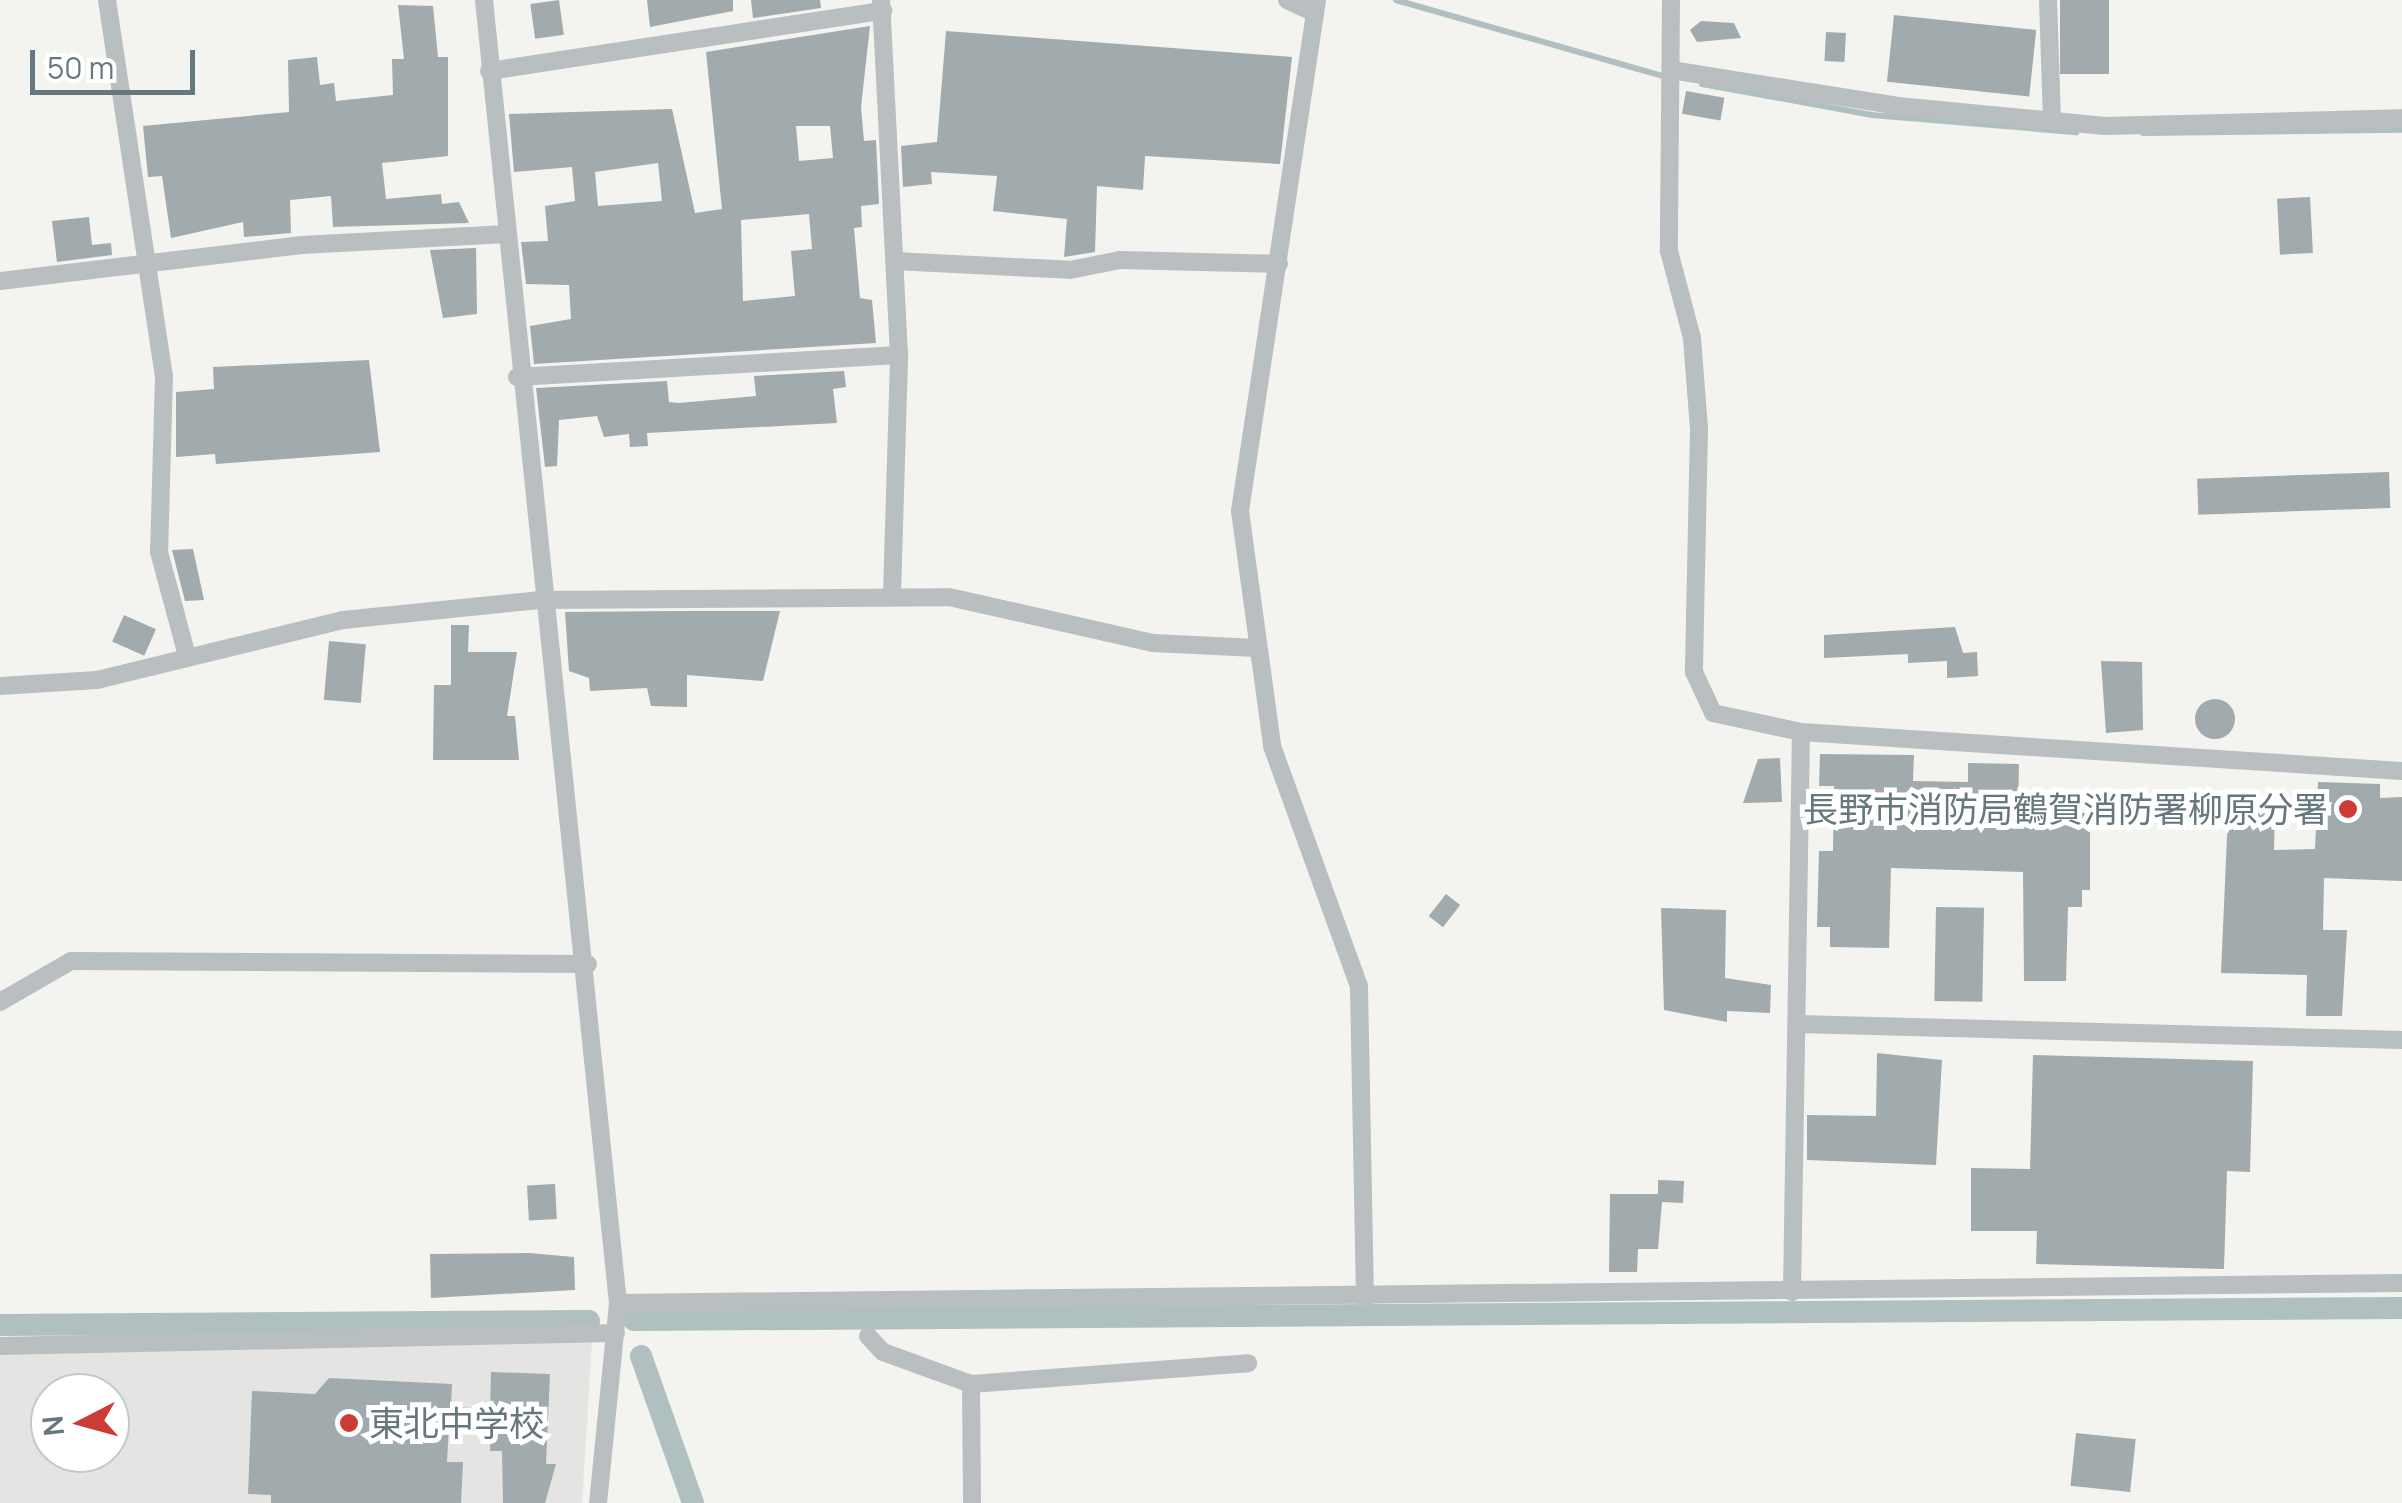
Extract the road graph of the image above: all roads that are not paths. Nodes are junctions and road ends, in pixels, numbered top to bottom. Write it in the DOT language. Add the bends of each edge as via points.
graph roads {
  1 [pos="107,0"];
  2 [pos="484,0"];
  3 [pos="1287,0"];
  4 [pos="1671,0"];
  5 [pos="2048,0"];
  6 [pos="882,5"];
  7 [pos="1316,6"];
  8 [pos="489,70"];
  9 [pos="1671,70"];
  10 [pos="2402,118"];
  11 [pos="2052,121"];
  12 [pos="502,234"];
  13 [pos="894,261"];
  14 [pos="150,264"];
  15 [pos="1278,264"];
  16 [pos="0,280"];
  17 [pos="899,354"];
  18 [pos="517,378"];
  19 [pos="892,596"];
  20 [pos="539,600"];
  21 [pos="1256,648"];
  22 [pos="187,656"];
  23 [pos="0,686"];
  24 [pos="1802,732"];
  25 [pos="2402,771"];
  26 [pos="588,964"];
  27 [pos="0,1002"];
  28 [pos="1799,1024"];
  29 [pos="2402,1040"];
  30 [pos="2402,1284"];
  31 [pos="1792,1292"];
  32 [pos="1364,1300"];
  33 [pos="618,1303"];
  34 [pos="616,1332"];
  35 [pos="868,1336"];
  36 [pos="0,1346"];
  37 [pos="1248,1363"];
  38 [pos="971,1384"];
  39 [pos="598,1503"];
  40 [pos="972,1503"];
  1 -- 14 [label="street"];
  2 -- 8 [label="street"];
  3 -- 7 [label="street"];
  4 -- 9 [label="street"];
  5 -- 11 [label="street"];
  6 -- 8 [label="street"];
  6 -- 13 [label="street"];
  7 -- 15 [label="street"];
  8 -- 12 [label="street"];
  9 -- 11 [label="street"];
  9 -- 24 [label="street" via="1669,251 1692,338 1699,428 1694,672 1713,712"];
  10 -- 11 [label="street" via="2256,126"];
  12 -- 14 [label="street"];
  12 -- 18 [label="street"];
  13 -- 15 [label="street" via="1070,270 1120,260"];
  13 -- 17 [label="street"];
  14 -- 16 [label="street"];
  14 -- 22 [label="street" via="165,410 159,552"];
  15 -- 21 [label="street" via="1240,511"];
  17 -- 18 [label="street"];
  17 -- 19 [label="street"];
  18 -- 20 [label="street"];
  19 -- 20 [label="street"];
  19 -- 21 [label="street" via="1003,605 1153,643"];
  20 -- 22 [label="street" via="334,622"];
  20 -- 26 [label="street"];
  21 -- 32 [label="street" via="1272,746 1359,986"];
  22 -- 23 [label="street" via="97,680"];
  24 -- 25 [label="street"];
  24 -- 28 [label="street"];
  26 -- 27 [label="street" via="71,961"];
  26 -- 33 [label="street"];
  28 -- 29 [label="street"];
  28 -- 31 [label="street"];
  30 -- 31 [label="street"];
  31 -- 32 [label="street"];
  32 -- 33 [label="street"];
  33 -- 34 [label="street"];
  34 -- 36 [label="street"];
  34 -- 39 [label="street"];
  35 -- 38 [label="street" via="884,1352"];
  37 -- 38 [label="street"];
  38 -- 40 [label="street"];
}
